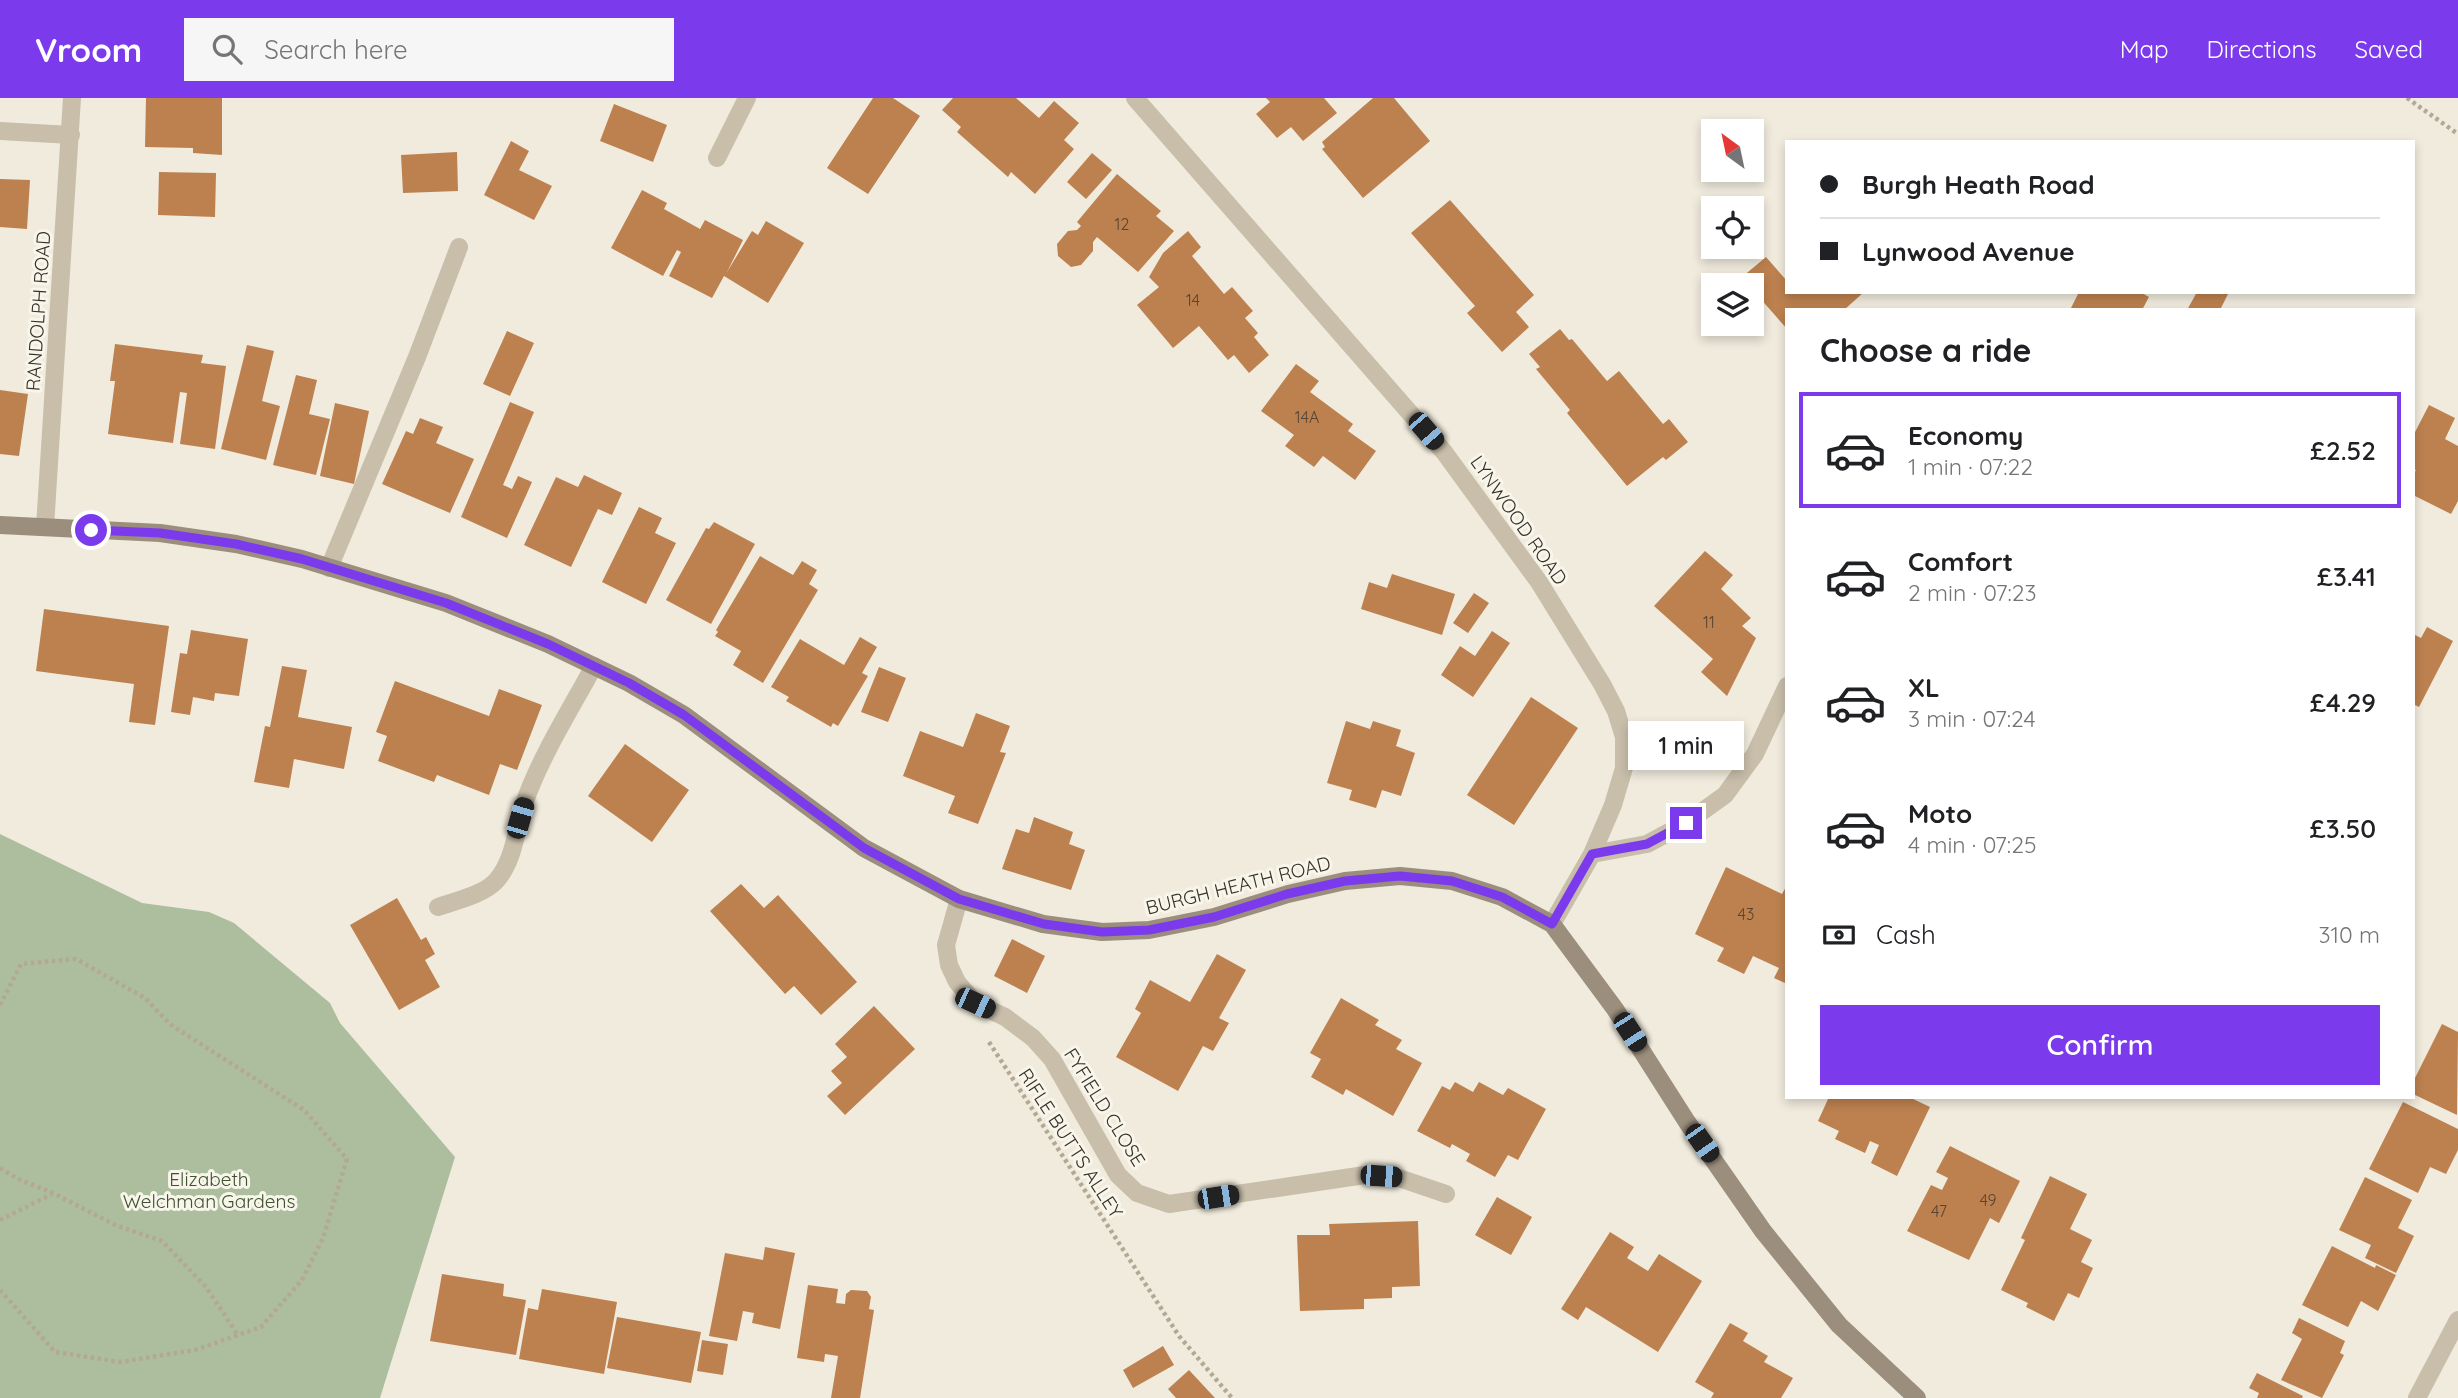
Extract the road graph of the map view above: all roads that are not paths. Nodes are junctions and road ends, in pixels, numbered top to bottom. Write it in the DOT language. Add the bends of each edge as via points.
graph roads {
  1 [pos="72,98"];
  2 [pos="747,98"];
  3 [pos="1135,98"];
  4 [pos="0,131"];
  5 [pos="71,135"];
  6 [pos="717,158"];
  7 [pos="459,247"];
  8 [pos="0,525"];
  9 [pos="45,527"];
  10 [pos="330,568"];
  11 [pos="594,666"];
  12 [pos="1785,690"];
  13 [pos="1592,854"];
  14 [pos="959,899"];
  15 [pos="438,907"];
  16 [pos="1552,924"];
  17 [pos="1446,1194"];
  18 [pos="2458,1320"];
  19 [pos="1917,1398"];
  20 [pos="2417,1398"];
  1 -- 5 [label="street, RANDOLPH ROAD"];
  2 -- 6 [label="street"];
  3 -- 13 [label="street, LYNWOOD ROAD" via="1444,452 1539,582 1602,684 1624,737 1624,768"];
  4 -- 5 [label="street"];
  5 -- 9 [label="street, RANDOLPH ROAD"];
  7 -- 10 [label="street"];
  8 -- 9 [label="main road, BURGH HEATH ROAD"];
  9 -- 10 [label="main road, BURGH HEATH ROAD" via="160,533 236,544"];
  10 -- 11 [label="main road, BURGH HEATH ROAD" via="446,603"];
  11 -- 14 [label="main road, BURGH HEATH ROAD" via="684,715 864,848"];
  11 -- 15 [label="street" via="540,769 511,853 495,883"];
  12 -- 13 [label="street" via="1755,754 1725,795 1647,844"];
  13 -- 16 [label="street, LYNWOOD ROAD"];
  14 -- 16 [label="main road, BURGH HEATH ROAD" via="1044,924 1102,932 1149,930 1345,881 1400,876 1452,881 1502,897"];
  14 -- 17 [label="street, FYFIELD CLOSE" via="946,945 957,982 975,1003 1005,1017 1052,1059 1118,1175 1137,1193 1169,1204 1365,1175 1396,1177"];
  16 -- 19 [label="main road, BURGH HEATH ROAD" via="1615,1009 1763,1231 1839,1325"];
  18 -- 20 [label="street"];
}
